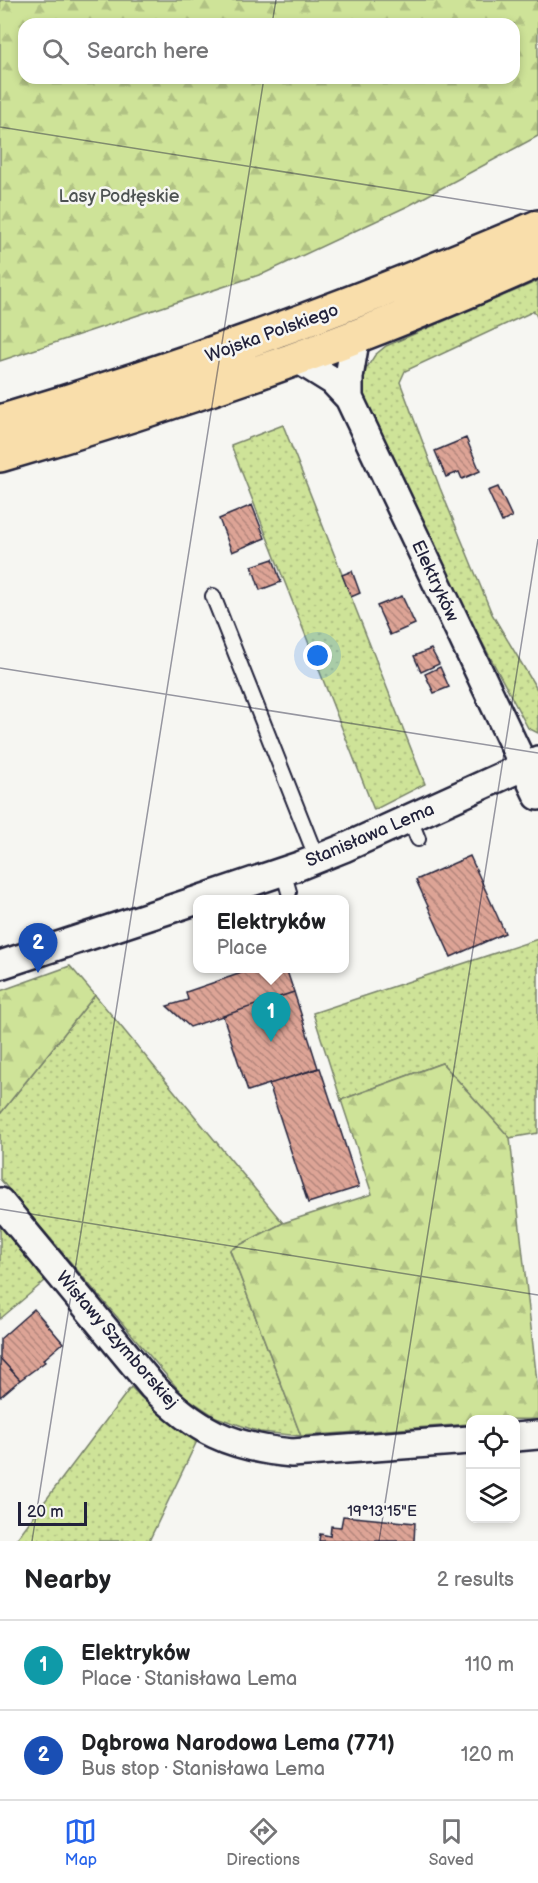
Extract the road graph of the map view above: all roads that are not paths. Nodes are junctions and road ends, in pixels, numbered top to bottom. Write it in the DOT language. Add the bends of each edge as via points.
graph roads {
  1 [pos="538,227"];
  2 [pos="538,260"];
  3 [pos="356,335"];
  4 [pos="296,358"];
  5 [pos="349,398"];
  6 [pos="0,422"];
  7 [pos="0,454"];
  8 [pos="213,596"];
  9 [pos="531,763"];
  10 [pos="538,796"];
  11 [pos="317,859"];
  12 [pos="219,895"];
  13 [pos="193,901"];
  14 [pos="0,965"];
  15 [pos="0,1202"];
  16 [pos="538,1435"];
  17 [pos="520,1437"];
  18 [pos="466,1440"];
  1 -- 6 [label="main road, Wojska Polskiego" via="300,323 174,368"];
  2 -- 3 [label="main road, Wojska Polskiego"];
  3 -- 4 [label="main road, Wojska Polskiego"];
  3 -- 5 [label="street, Elektryków"];
  4 -- 5 [label="street, Elektryków" via="333,381"];
  4 -- 7 [label="main road, Wojska Polskiego" via="192,395"];
  5 -- 9 [label="street, Elektryków"];
  8 -- 11 [label="lane"];
  9 -- 10 [label="street, Elektryków"];
  9 -- 11 [label="street, Stanisława Lema" via="414,829"];
  11 -- 12 [label="street, Stanisława Lema" via="286,881"];
  13 -- 14 [label="street, Stanisława Lema"];
  15 -- 18 [label="street, Wisławy Szymborskiej" via="152,1386 172,1407 217,1436 240,1445 292,1453"];
  16 -- 17 [label="street"];
}
